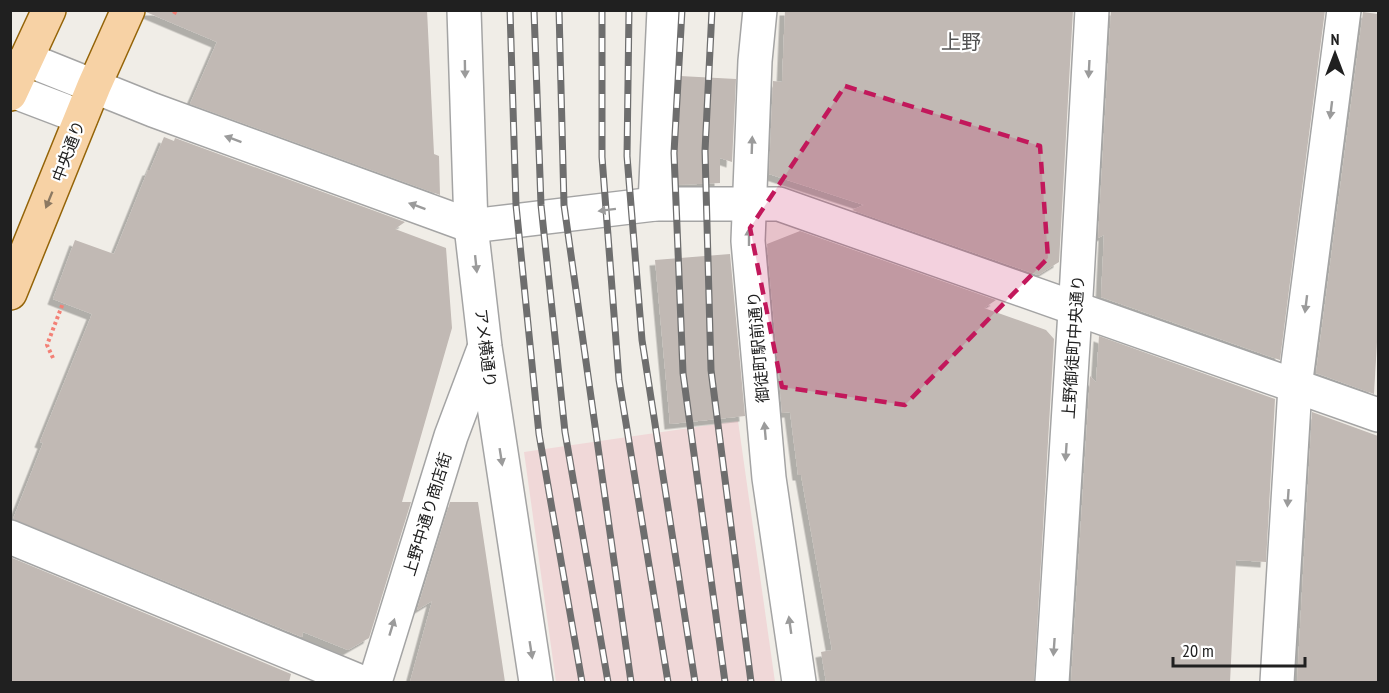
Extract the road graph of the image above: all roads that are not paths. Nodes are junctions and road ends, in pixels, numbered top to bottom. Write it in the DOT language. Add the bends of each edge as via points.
graph roads {
  1 [pos="49,10"];
  2 [pos="128,10"];
  3 [pos="464,10"];
  4 [pos="664,10"];
  5 [pos="760,10"];
  6 [pos="1092,10"];
  7 [pos="1344,10"];
  8 [pos="26,59"];
  9 [pos="94,86"];
  10 [pos="11,92"];
  11 [pos="81,117"];
  12 [pos="655,204"];
  13 [pos="749,204"];
  14 [pos="471,226"];
  15 [pos="10,293"];
  16 [pos="1075,307"];
  17 [pos="484,347"];
  18 [pos="1295,387"];
  19 [pos="1378,415"];
  20 [pos="10,537"];
  21 [pos="361,682"];
  22 [pos="375,682"];
  23 [pos="536,682"];
  24 [pos="799,682"];
  25 [pos="1052,682"];
  26 [pos="1276,682"];
  1 -- 8 [label="main road"];
  2 -- 9 [label="main road, 中央通り"];
  3 -- 14 [label="street, アメ横通り, one-way"];
  4 -- 12 [label="street"];
  13 -- 5 [label="street, 御徒町駅前通り, one-way"];
  6 -- 16 [label="street, 上野御徒町中央通り, one-way"];
  7 -- 18 [label="street, one-way"];
  8 -- 9 [label="street"];
  8 -- 10 [label="main road"];
  9 -- 11 [label="main road, 中央通り"];
  14 -- 9 [label="street, one-way"];
  10 -- 11 [label="street"];
  11 -- 15 [label="main road, 中央通り, one-way"];
  12 -- 13 [label="street"];
  12 -- 14 [label="street, one-way"];
  13 -- 16 [label="street" via="778,204"];
  24 -- 13 [label="street, 御徒町駅前通り, one-way" via="769,478 748,241"];
  14 -- 17 [label="street, アメ横通り, one-way"];
  16 -- 18 [label="street"];
  16 -- 25 [label="street, 上野御徒町中央通り, one-way"];
  22 -- 17 [label="street, 上野中通り商店街, one-way" via="451,436"];
  17 -- 23 [label="street, アメ横通り, one-way"];
  18 -- 19 [label="street"];
  18 -- 26 [label="street, one-way"];
  20 -- 21 [label="street"];
}
